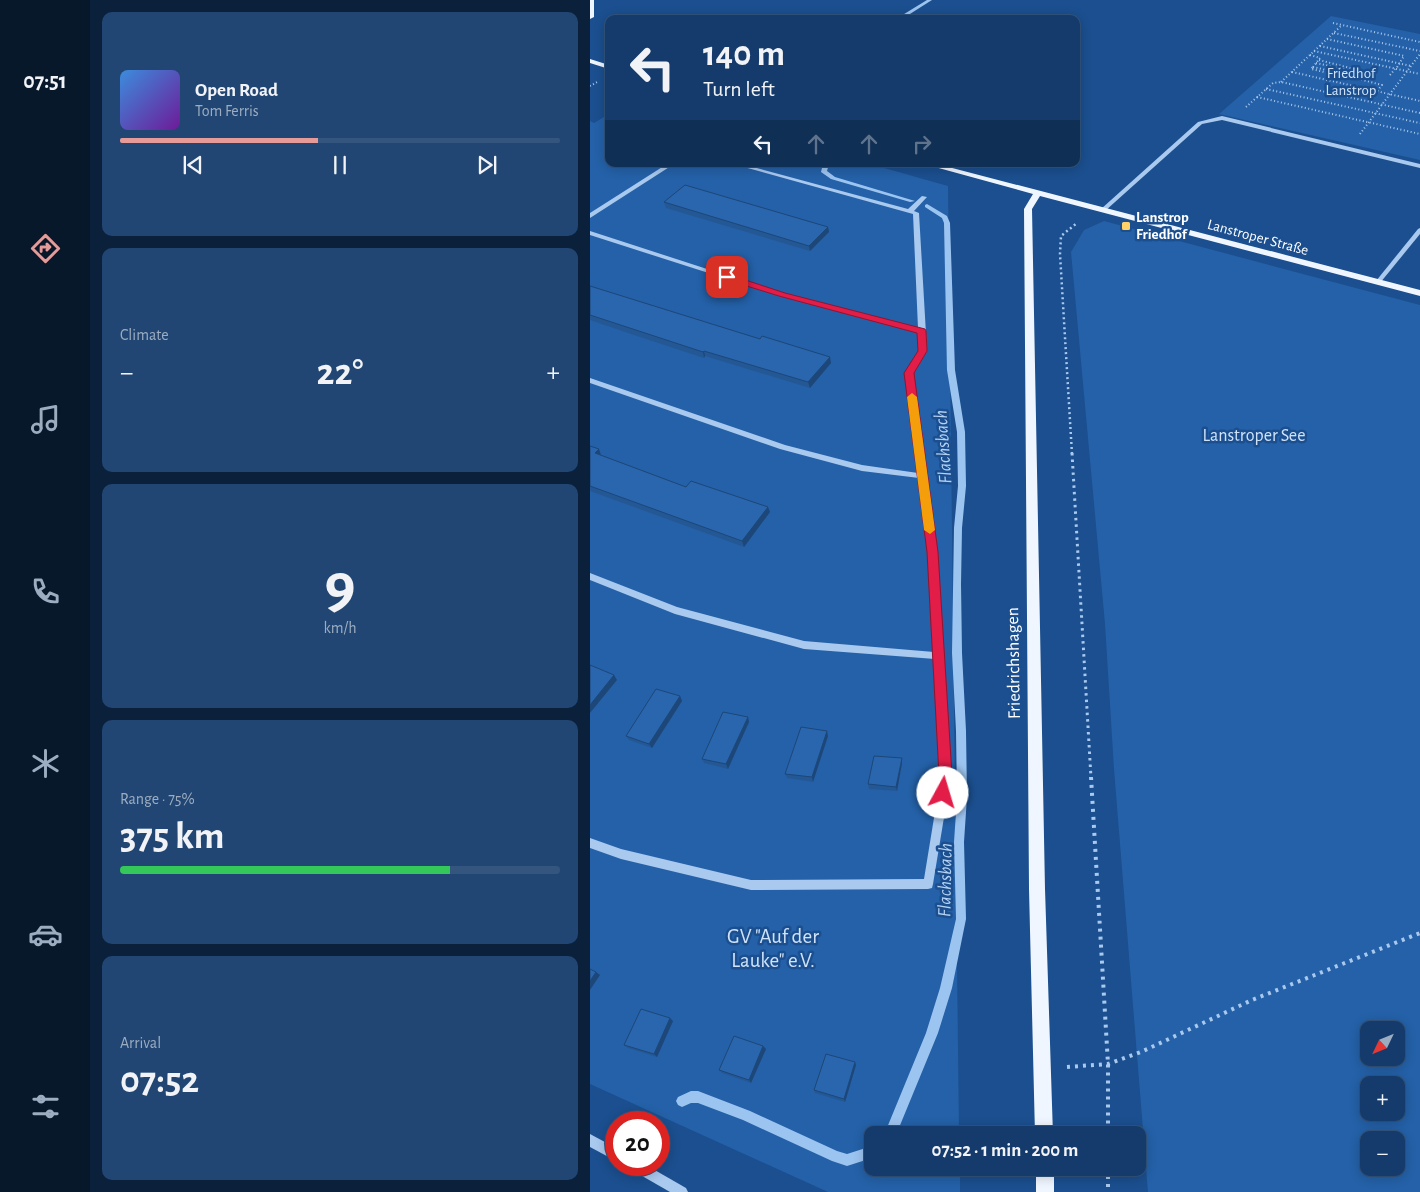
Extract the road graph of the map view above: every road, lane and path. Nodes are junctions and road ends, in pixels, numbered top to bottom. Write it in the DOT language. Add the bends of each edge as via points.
graph roads {
  1 [pos="591,0"];
  2 [pos="590,17"];
  3 [pos="1333,23"];
  4 [pos="1342,26"];
  5 [pos="1334,33"];
  6 [pos="1327,40"];
  7 [pos="1420,42"];
  8 [pos="1320,46"];
  9 [pos="1314,51"];
  10 [pos="1420,53"];
  11 [pos="1310,55"];
  12 [pos="590,61"];
  13 [pos="1317,62"];
  14 [pos="1400,64"];
  15 [pos="605,66"];
  16 [pos="1411,66"];
  17 [pos="1354,69"];
  18 [pos="1395,69"];
  19 [pos="1407,71"];
  20 [pos="1292,72"];
  21 [pos="1356,72"];
  22 [pos="1420,74"];
  23 [pos="1390,75"];
  24 [pos="1281,82"];
  25 [pos="1266,89"];
  26 [pos="1377,91"];
  27 [pos="1390,94"];
  28 [pos="1257,96"];
  29 [pos="1420,100"];
  30 [pos="1382,105"];
  31 [pos="1244,108"];
  32 [pos="1420,113"];
  33 [pos="1375,114"];
  34 [pos="1369,122"];
  35 [pos="1420,124"];
  36 [pos="1420,134"];
  37 [pos="1359,135"];
  38 [pos="1420,166"];
  39 [pos="666,167"];
  40 [pos="747,167"];
  41 [pos="939,167"];
  42 [pos="1038,193"];
  43 [pos="924,197"];
  44 [pos="1103,210"];
  45 [pos="910,211"];
  46 [pos="590,216"];
  47 [pos="1420,230"];
  48 [pos="590,232"];
  49 [pos="1378,282"];
  50 [pos="1420,293"];
  51 [pos="922,331"];
  52 [pos="590,380"];
  53 [pos="923,476"];
  54 [pos="590,576"];
  55 [pos="939,656"];
  56 [pos="590,842"];
  57 [pos="1420,933"];
  58 [pos="1108,1064"];
  59 [pos="1043,1069"];
  60 [pos="1044,1126"];
  61 [pos="1108,1126"];
  62 [pos="590,1140"];
  63 [pos="605,1149"];
  64 [pos="654,1176"];
  65 [pos="1044,1176"];
  66 [pos="1108,1176"];
  67 [pos="682,1192"];
  68 [pos="1045,1192"];
  69 [pos="1108,1192"];
  1 -- 2 [label="main road"];
  3 -- 4 [label="path"];
  4 -- 5 [label="path"];
  4 -- 7 [label="path"];
  5 -- 6 [label="path"];
  5 -- 10 [label="path"];
  6 -- 8 [label="path"];
  6 -- 14 [label="path" via="1404,56"];
  8 -- 9 [label="path"];
  8 -- 14 [label="path"];
  9 -- 11 [label="path"];
  9 -- 18 [label="path"];
  10 -- 16 [label="path"];
  11 -- 13 [label="path" via="1320,58"];
  11 -- 20 [label="path"];
  12 -- 15 [label="main road"];
  13 -- 17 [label="path"];
  13 -- 21 [label="path"];
  13 -- 26 [label="path" via="1311,69 1382,84"];
  14 -- 16 [label="path"];
  14 -- 18 [label="path"];
  16 -- 19 [label="path"];
  18 -- 19 [label="path"];
  18 -- 23 [label="path"];
  19 -- 22 [label="path"];
  19 -- 27 [label="path"];
  20 -- 24 [label="path"];
  20 -- 26 [label="path"];
  24 -- 25 [label="path" via="1273,82"];
  24 -- 30 [label="path"];
  25 -- 28 [label="path"];
  25 -- 33 [label="path"];
  26 -- 27 [label="path"];
  27 -- 29 [label="path"];
  27 -- 30 [label="path"];
  28 -- 31 [label="path"];
  28 -- 34 [label="path"];
  30 -- 32 [label="path"];
  30 -- 33 [label="path"];
  33 -- 34 [label="path"];
  33 -- 35 [label="path"];
  34 -- 36 [label="path"];
  34 -- 37 [label="path"];
  38 -- 44 [label="street" via="1222,118 1200,123"];
  39 -- 46 [label="street"];
  40 -- 45 [label="street"];
  41 -- 42 [label="main road, Lanstroper Straße"];
  42 -- 44 [label="main road, Lanstroper Straße"];
  42 -- 59 [label="main road, Friedrichshagen" via="1028,209 1028,299"];
  43 -- 45 [label="street"];
  44 -- 49 [label="main road, Lanstroper Straße"];
  44 -- 58 [label="path" via="1069,228 1061,236 1060,254"];
  45 -- 51 [label="street" via="916,213"];
  47 -- 49 [label="street"];
  48 -- 51 [label="street" via="782,294"];
  49 -- 50 [label="main road, Lanstroper Straße"];
  51 -- 53 [label="street" via="922,351 909,373"];
  52 -- 53 [label="street" via="783,446 862,468"];
  53 -- 55 [label="street" via="933,552"];
  54 -- 55 [label="street" via="675,610 804,645"];
  55 -- 56 [label="street" via="946,775 928,884 751,885 621,854"];
  57 -- 58 [label="path" via="1252,1000"];
  58 -- 59 [label="path"];
  58 -- 61 [label="path"];
  59 -- 60 [label="main road, Friedrichshagen"];
  62 -- 63 [label="street"];
  64 -- 67 [label="street"];
  65 -- 68 [label="main road"];
  66 -- 69 [label="path"];
}
